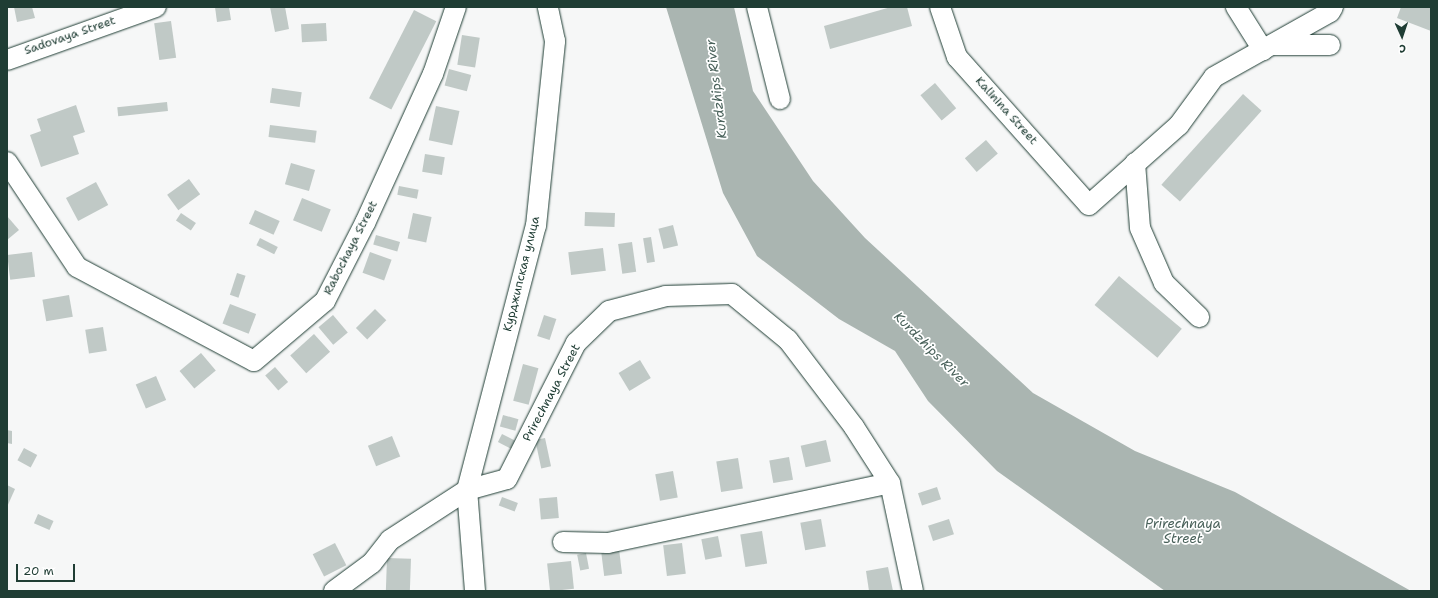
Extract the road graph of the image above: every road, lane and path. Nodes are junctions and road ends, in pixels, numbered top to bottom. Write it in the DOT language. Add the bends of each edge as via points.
graph roads {
  1 [pos="156,7"];
  2 [pos="456,7"];
  3 [pos="548,7"];
  4 [pos="757,7"];
  5 [pos="940,7"];
  6 [pos="1236,7"];
  7 [pos="1333,7"];
  8 [pos="1330,45"];
  9 [pos="1267,48"];
  10 [pos="7,60"];
  11 [pos="780,99"];
  12 [pos="7,162"];
  13 [pos="1134,163"];
  14 [pos="1199,317"];
  15 [pos="890,483"];
  16 [pos="467,490"];
  17 [pos="563,542"];
  18 [pos="334,591"];
  19 [pos="475,591"];
  20 [pos="912,591"];
  1 -- 10 [label="street, Sadovaya Street"];
  2 -- 12 [label="street, Rabochaya Street" via="433,74 365,223 325,301 254,361 77,267"];
  3 -- 16 [label="street, Курджипская улица" via="555,41 536,226"];
  4 -- 11 [label="street"];
  5 -- 13 [label="street, Kalinina Street" via="957,57 1090,205"];
  6 -- 9 [label="street"];
  7 -- 9 [label="street" via="1330,12"];
  8 -- 9 [label="street"];
  9 -- 13 [label="street" via="1214,77 1179,125"];
  13 -- 14 [label="street" via="1140,228 1164,283"];
  15 -- 16 [label="street, Prirechnaya Street" via="854,427 788,340 732,294 666,296 609,311 576,343 507,479"];
  15 -- 17 [label="street" via="608,543"];
  15 -- 20 [label="street, Prirechnaya Street"];
  16 -- 18 [label="street" via="390,540 372,563"];
  16 -- 19 [label="street, Курджипская улица"];
}
